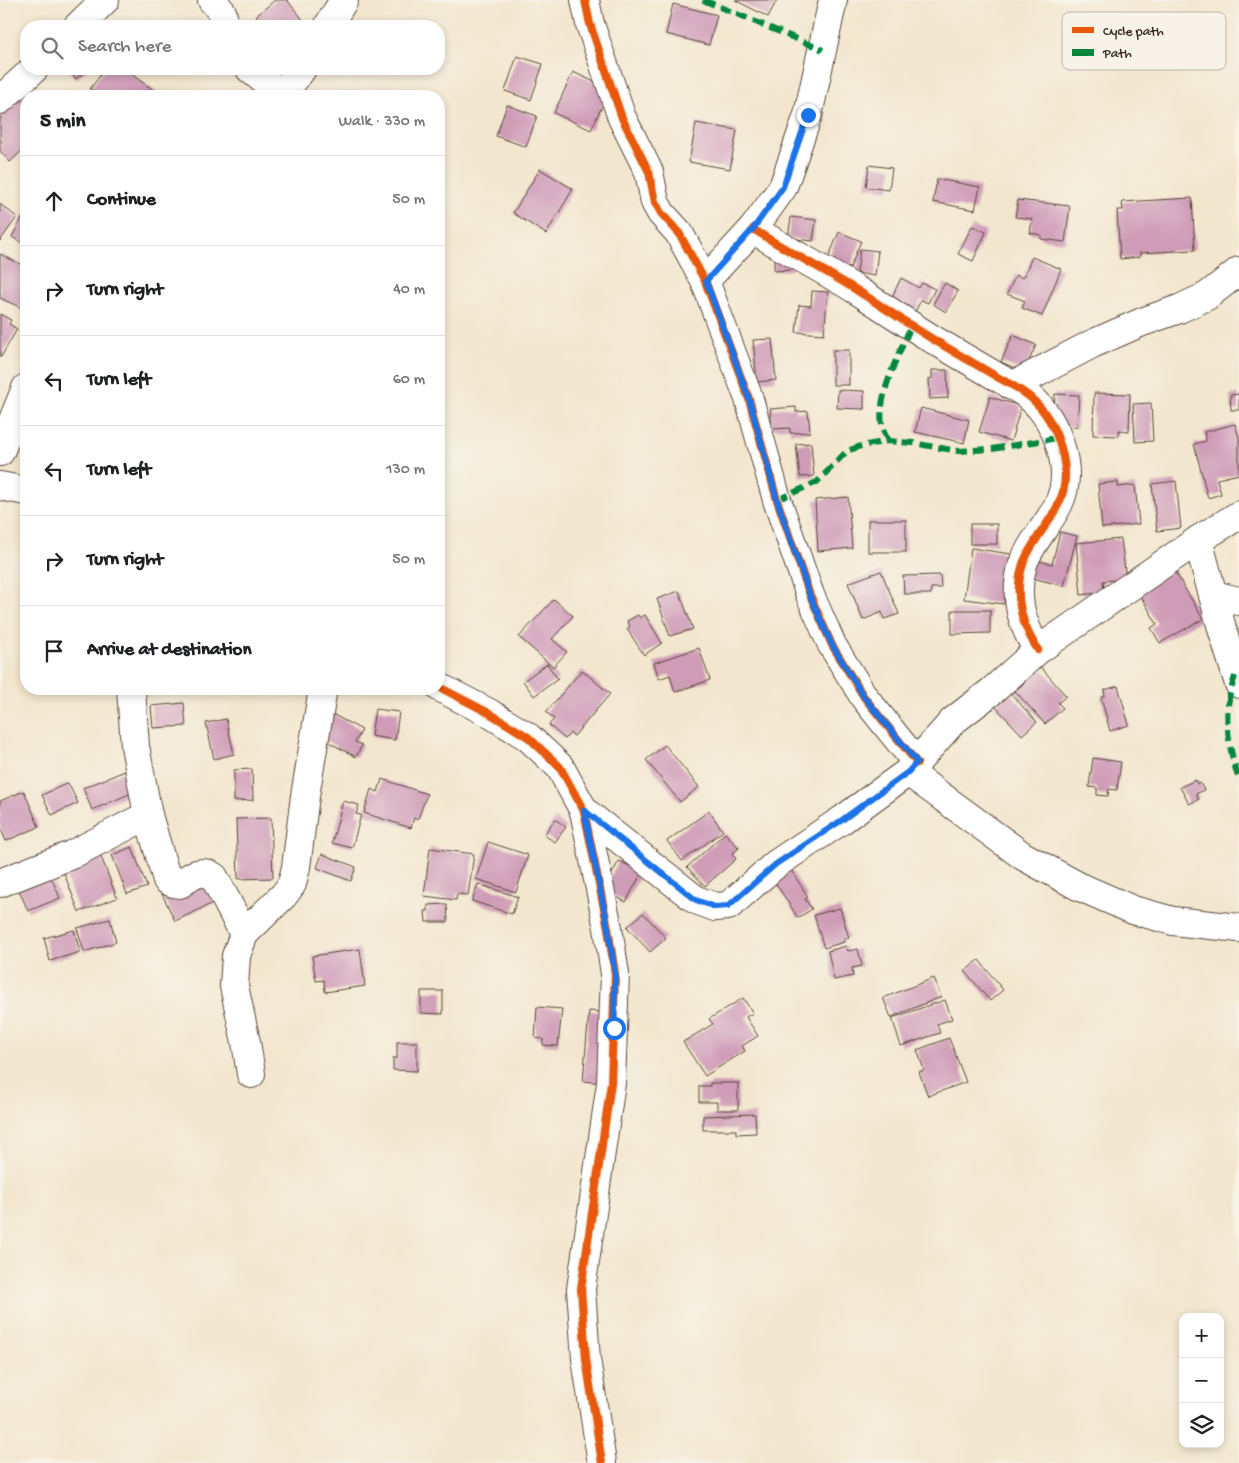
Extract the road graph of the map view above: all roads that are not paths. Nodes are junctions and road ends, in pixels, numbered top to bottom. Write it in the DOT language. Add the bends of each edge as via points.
graph roads {
  1 [pos="105,0"];
  2 [pos="212,0"];
  3 [pos="344,0"];
  4 [pos="585,0"];
  5 [pos="833,0"];
  6 [pos="84,20"];
  7 [pos="224,20"];
  8 [pos="332,20"];
  9 [pos="27,75"];
  10 [pos="256,75"];
  11 [pos="299,75"];
  12 [pos="270,90"];
  13 [pos="279,90"];
  14 [pos="0,100"];
  15 [pos="753,229"];
  16 [pos="1239,271"];
  17 [pos="706,281"];
  18 [pos="1012,386"];
  19 [pos="20,403"];
  20 [pos="0,452"];
  21 [pos="0,486"];
  22 [pos="20,490"];
  23 [pos="1239,515"];
  24 [pos="1198,540"];
  25 [pos="1213,595"];
  26 [pos="1239,601"];
  27 [pos="1038,650"];
  28 [pos="1239,684"];
  29 [pos="445,690"];
  30 [pos="131,695"];
  31 [pos="322,695"];
  32 [pos="913,767"];
  33 [pos="584,810"];
  34 [pos="148,815"];
  35 [pos="0,884"];
  36 [pos="1239,928"];
  37 [pos="244,934"];
  38 [pos="251,1074"];
  39 [pos="602,1463"];
  1 -- 6 [label="street"];
  2 -- 7 [label="street" via="222,12"];
  3 -- 8 [label="street"];
  4 -- 17 [label="street" via="622,118 649,172 655,202 679,233"];
  5 -- 15 [label="street" via="808,115 783,187"];
  9 -- 14 [label="street"];
  10 -- 12 [label="street"];
  11 -- 13 [label="street"];
  15 -- 17 [label="street"];
  15 -- 18 [label="street"];
  16 -- 18 [label="street" via="1207,296 1092,344"];
  17 -- 32 [label="street" via="749,399 777,500 810,596 832,645"];
  18 -- 27 [label="street" via="1031,398 1047,417 1058,438 1065,468 1065,484 1059,504 1023,564 1019,588 1019,610"];
  19 -- 20 [label="street"];
  21 -- 22 [label="street"];
  23 -- 24 [label="street"];
  24 -- 25 [label="street"];
  24 -- 27 [label="street"];
  25 -- 26 [label="street"];
  25 -- 28 [label="street"];
  27 -- 32 [label="street" via="953,721"];
  29 -- 33 [label="street" via="528,737 560,767"];
  30 -- 34 [label="street" via="135,746"];
  31 -- 37 [label="street" via="292,884"];
  32 -- 33 [label="street" via="776,864 723,907 707,906 696,900"];
  32 -- 36 [label="street" via="1023,856 1078,886 1133,910 1173,921"];
  33 -- 39 [label="street" via="615,974 611,1083 581,1289 586,1359"];
  34 -- 35 [label="street" via="71,855"];
  34 -- 37 [label="street" via="167,880 180,884 202,872 214,877"];
  37 -- 38 [label="street" via="236,956 234,986"];
}
